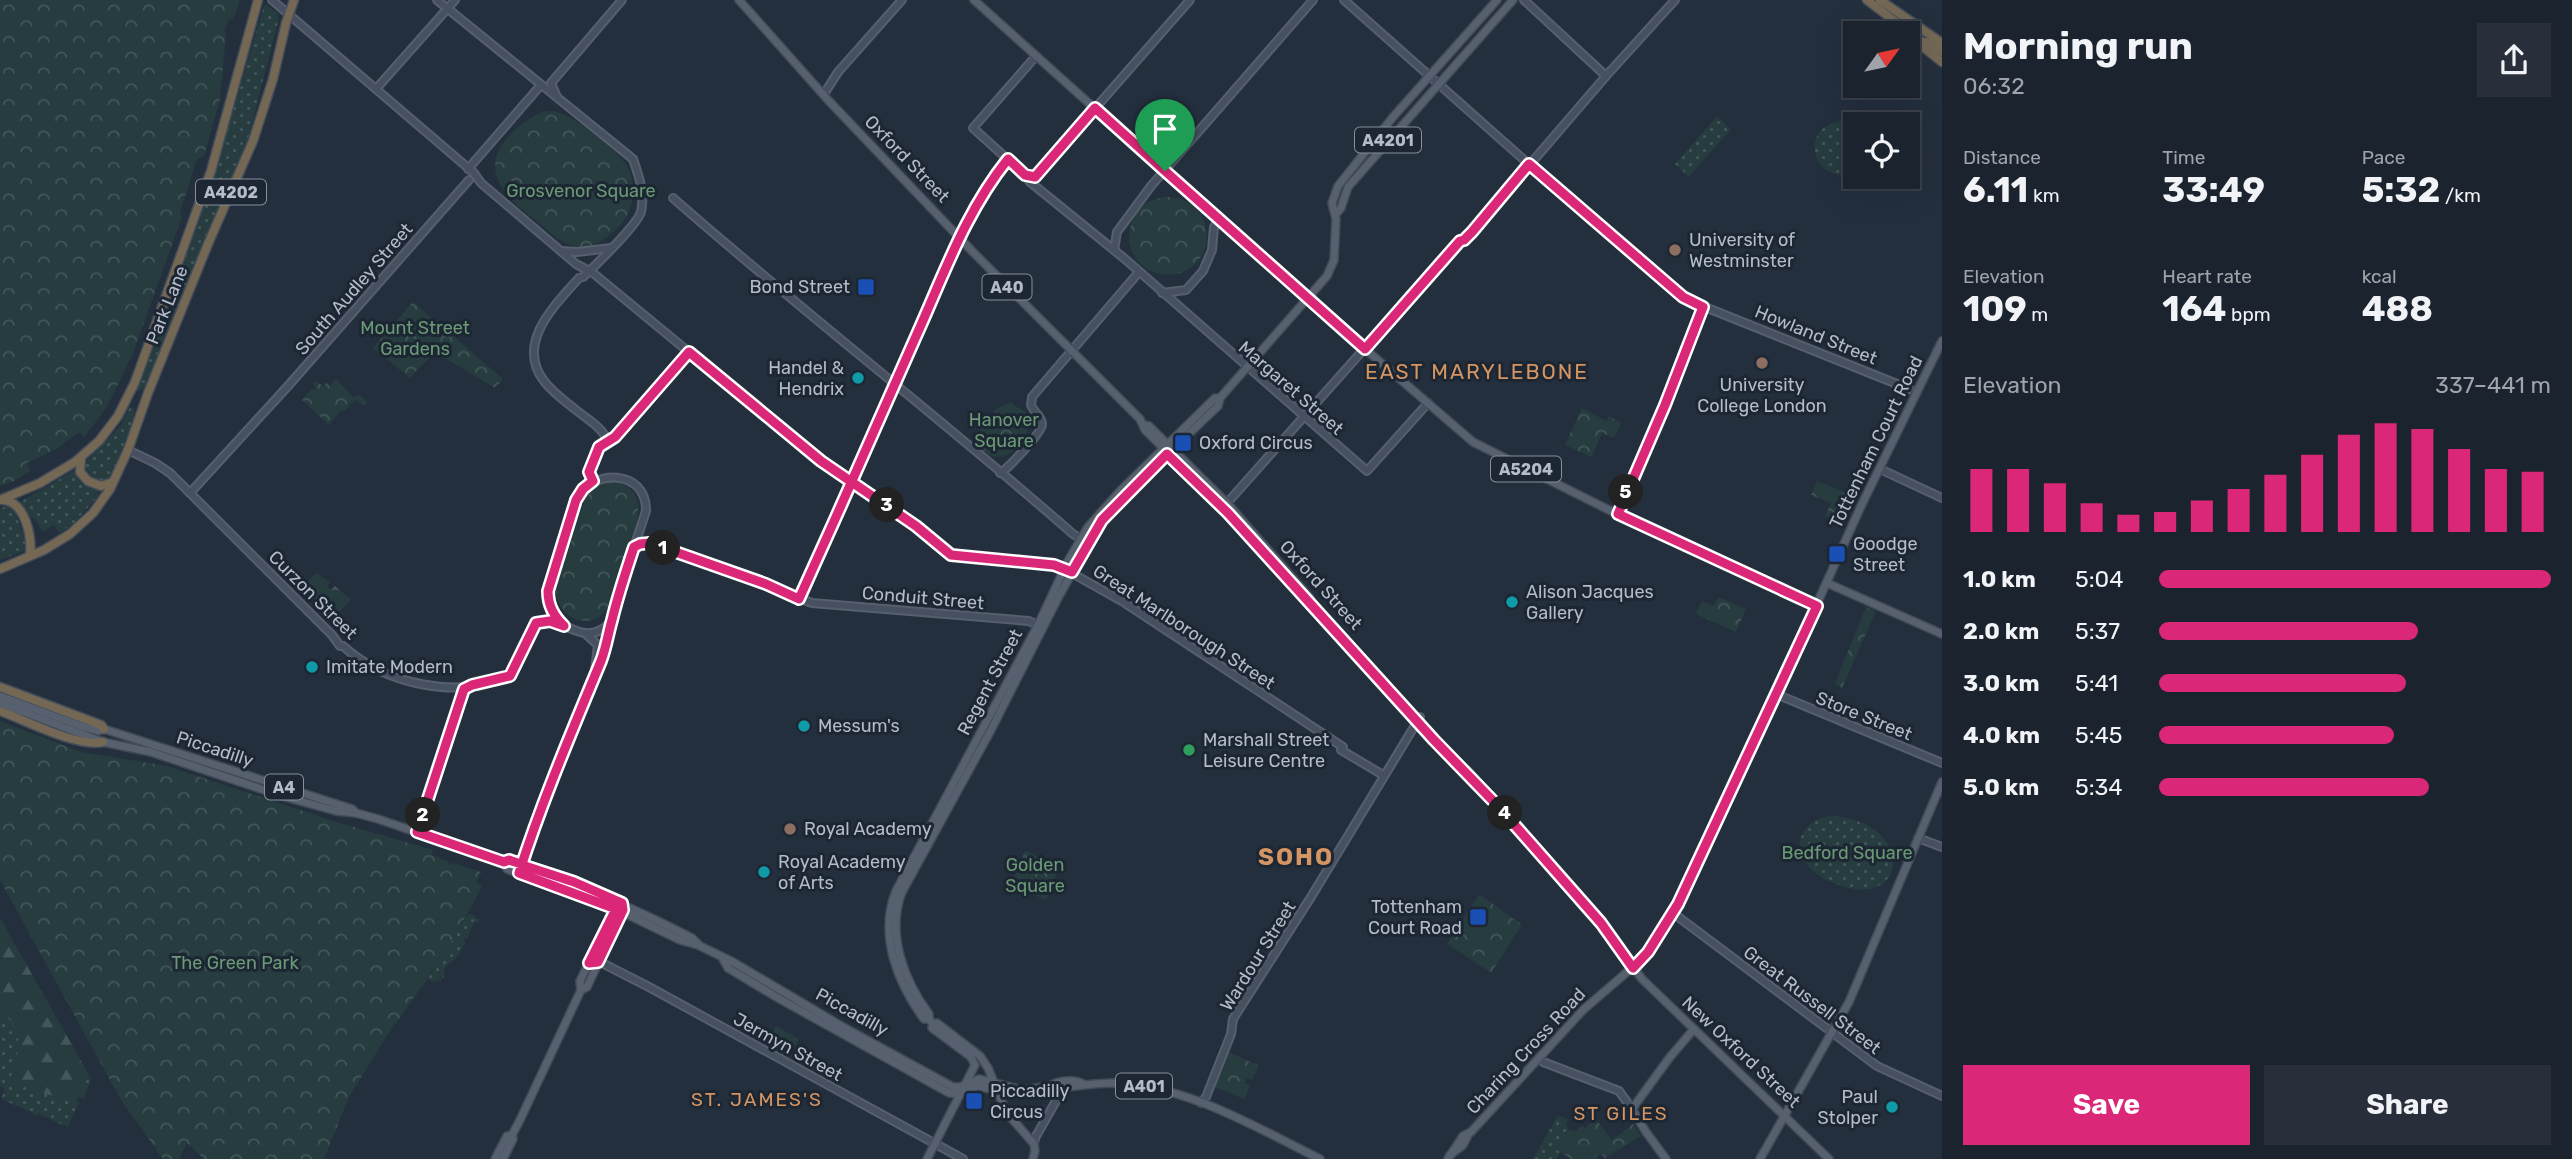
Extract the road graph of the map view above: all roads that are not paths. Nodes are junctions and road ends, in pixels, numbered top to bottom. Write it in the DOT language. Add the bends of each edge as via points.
graph roads {
  1 [pos="258,0"];
  2 [pos="272,0"];
  3 [pos="294,0"];
  4 [pos="437,0"];
  5 [pos="455,0"];
  6 [pos="622,0"];
  7 [pos="739,0"];
  8 [pos="902,0"];
  9 [pos="974,0"];
  10 [pos="1190,0"];
  11 [pos="1313,0"];
  12 [pos="1344,0"];
  13 [pos="1497,0"];
  14 [pos="1513,0"];
  15 [pos="1524,0"];
  16 [pos="1675,0"];
  17 [pos="1867,0"];
  18 [pos="1880,0"];
  19 [pos="447,9"];
  20 [pos="288,16"];
  21 [pos="1922,42"];
  22 [pos="1942,43"];
  23 [pos="1942,52"];
  24 [pos="1036,55"];
  25 [pos="1942,62"];
  26 [pos="1430,76"];
  27 [pos="1606,76"];
  28 [pos="1438,83"];
  29 [pos="540,86"];
  30 [pos="376,89"];
  31 [pos="824,94"];
  32 [pos="558,99"];
  33 [pos="1095,108"];
  34 [pos="1008,159"];
  35 [pos="1529,164"];
  36 [pos="470,171"];
  37 [pos="1165,171"];
  38 [pos="1025,175"];
  39 [pos="1035,177"];
  40 [pos="468,180"];
  41 [pos="481,183"];
  42 [pos="1037,186"];
  43 [pos="673,198"];
  44 [pos="1336,214"];
  45 [pos="1219,220"];
  46 [pos="960,238"];
  47 [pos="611,248"];
  48 [pos="1114,250"];
  49 [pos="559,251"];
  50 [pos="576,264"];
  51 [pos="590,271"];
  52 [pos="1139,272"];
  53 [pos="579,278"];
  54 [pos="1163,293"];
  55 [pos="1307,299"];
  56 [pos="1703,307"];
  57 [pos="1942,341"];
  58 [pos="1365,349"];
  59 [pos="1070,350"];
  60 [pos="689,352"];
  61 [pos="1247,368"];
  62 [pos="896,383"];
  63 [pos="1917,392"];
  64 [pos="1428,403"];
  65 [pos="1304,418"];
  66 [pos="607,440"];
  67 [pos="128,450"];
  68 [pos="1167,450"];
  69 [pos="81,457"];
  70 [pos="1880,469"];
  71 [pos="1000,473"];
  72 [pos="115,480"];
  73 [pos="853,480"];
  74 [pos="593,481"];
  75 [pos="190,493"];
  76 [pos="1942,498"];
  77 [pos="0,500"];
  78 [pos="1227,503"];
  79 [pos="1228,513"];
  80 [pos="1618,514"];
  81 [pos="640,527"];
  82 [pos="1085,541"];
  83 [pos="650,543"];
  84 [pos="634,547"];
  85 [pos="30,556"];
  86 [pos="2,568"];
  87 [pos="1068,570"];
  88 [pos="1827,583"];
  89 [pos="799,599"];
  90 [pos="1817,606"];
  91 [pos="612,619"];
  92 [pos="564,626"];
  93 [pos="1041,627"];
  94 [pos="584,634"];
  95 [pos="1942,634"];
  96 [pos="595,672"];
  97 [pos="472,685"];
  98 [pos="0,687"];
  99 [pos="1776,694"];
  100 [pos="0,696"];
  101 [pos="0,703"];
  102 [pos="0,711"];
  103 [pos="1418,719"];
  104 [pos="104,729"];
  105 [pos="103,742"];
  106 [pos="1942,763"];
  107 [pos="1383,775"];
  108 [pos="1942,782"];
  109 [pos="356,813"];
  110 [pos="417,832"];
  111 [pos="1918,838"];
  112 [pos="1942,847"];
  113 [pos="504,862"];
  114 [pos="522,864"];
  115 [pos="519,873"];
  116 [pos="620,907"];
  117 [pos="1673,913"];
  118 [pos="722,959"];
  119 [pos="598,962"];
  120 [pos="589,963"];
  121 [pos="1633,968"];
  122 [pos="581,990"];
  123 [pos="930,1018"];
  124 [pos="1694,1029"];
  125 [pos="1832,1032"];
  126 [pos="1539,1058"];
  127 [pos="1081,1082"];
  128 [pos="966,1084"];
  129 [pos="995,1086"];
  130 [pos="1050,1086"];
  131 [pos="1064,1086"];
  132 [pos="960,1094"];
  133 [pos="1942,1096"];
  134 [pos="1201,1104"];
  135 [pos="1632,1109"];
  136 [pos="1785,1114"];
  137 [pos="935,1143"];
  138 [pos="1034,1144"];
  139 [pos="1449,1157"];
  140 [pos="500,1159"];
  141 [pos="927,1159"];
  142 [pos="963,1159"];
  143 [pos="1033,1159"];
  144 [pos="1320,1159"];
  145 [pos="1666,1159"];
  146 [pos="1760,1159"];
  147 [pos="1829,1159"];
  1 -- 69 [label="highway, Park Lane / A4202" via="211,172 135,382 114,424"];
  2 -- 20 [label="street"];
  3 -- 20 [label="highway, Park Lane / A4202"];
  4 -- 19 [label="street"];
  5 -- 19 [label="street"];
  6 -- 32 [label="street" via="551,83"];
  7 -- 31 [label="main road, Oxford Street / A40"];
  8 -- 31 [label="street"];
  9 -- 24 [label="main road, A5204"];
  10 -- 33 [label="street"];
  11 -- 37 [label="street"];
  12 -- 26 [label="street, Howland Street"];
  13 -- 26 [label="main road, A4201"];
  14 -- 28 [label="main road, A4201"];
  15 -- 27 [label="street"];
  16 -- 27 [label="street"];
  17 -- 21 [label="highway"];
  18 -- 22 [label="highway"];
  19 -- 29 [label="street"];
  19 -- 30 [label="street"];
  20 -- 30 [label="street"];
  20 -- 67 [label="highway, Park Lane / A4202" via="253,141"];
  21 -- 23 [label="highway"];
  21 -- 25 [label="highway"];
  24 -- 33 [label="main road, A5204"];
  24 -- 34 [label="street, Margaret Street" via="973,128"];
  26 -- 28 [label="street, Howland Street"];
  26 -- 44 [label="main road, A4201" via="1338,186 1332,203"];
  27 -- 35 [label="street"];
  28 -- 35 [label="street, Howland Street"];
  28 -- 44 [label="main road, A4201" via="1348,187"];
  29 -- 32 [label="street"];
  29 -- 36 [label="street"];
  30 -- 36 [label="street"];
  31 -- 46 [label="main road, Oxford Street / A40"];
  32 -- 47 [label="street" via="633,159 642,187 640,214"];
  33 -- 37 [label="main road, A5204"];
  33 -- 39 [label="street"];
  34 -- 38 [label="street, Margaret Street"];
  34 -- 46 [label="street" via="988,183"];
  35 -- 56 [label="street, Howland Street" via="1683,297"];
  35 -- 58 [label="street"];
  36 -- 40 [label="street"];
  36 -- 41 [label="street"];
  37 -- 45 [label="main road, A5204"];
  37 -- 48 [label="street" via="1118,232"];
  38 -- 39 [label="street"];
  38 -- 42 [label="street, Margaret Street"];
  39 -- 42 [label="street"];
  40 -- 41 [label="street"];
  40 -- 75 [label="street, South Audley Street"];
  41 -- 49 [label="street"];
  42 -- 48 [label="street, Margaret Street"];
  43 -- 62 [label="street"];
  44 -- 55 [label="main road, A4201" via="1332,267"];
  45 -- 54 [label="street" via="1203,271 1186,290"];
  45 -- 55 [label="main road, A5204"];
  46 -- 59 [label="main road, Oxford Street / A40"];
  46 -- 62 [label="street"];
  47 -- 49 [label="street"];
  47 -- 51 [label="street"];
  48 -- 52 [label="street, Margaret Street"];
  49 -- 50 [label="street"];
  50 -- 51 [label="street"];
  50 -- 53 [label="street"];
  51 -- 53 [label="street"];
  51 -- 60 [label="street, Great Marlborough Street"];
  52 -- 54 [label="street, Margaret Street"];
  52 -- 59 [label="street"];
  53 -- 66 [label="street" via="542,322 534,349 538,371 547,385"];
  54 -- 61 [label="street, Margaret Street"];
  55 -- 58 [label="main road, A5204"];
  55 -- 61 [label="main road, Regent Street / A4201"];
  56 -- 63 [label="street, Howland Street"];
  56 -- 80 [label="street"];
  57 -- 63 [label="main road, Tottenham Court Road"];
  58 -- 64 [label="main road, A5204"];
  58 -- 65 [label="street"];
  59 -- 68 [label="main road, Oxford Street / A40" via="1149,426"];
  59 -- 71 [label="street" via="1032,397 1041,428"];
  60 -- 66 [label="street" via="615,437"];
  60 -- 73 [label="street, Great Marlborough Street" via="821,461"];
  61 -- 65 [label="street, Margaret Street"];
  61 -- 68 [label="main road, Regent Street / A4201" via="1218,406"];
  62 -- 71 [label="street"];
  62 -- 73 [label="street"];
  63 -- 70 [label="main road, Tottenham Court Road"];
  64 -- 65 [label="street, Margaret Street" via="1367,471"];
  64 -- 80 [label="main road, A5204" via="1479,446"];
  65 -- 78 [label="street"];
  66 -- 74 [label="street" via="590,465"];
  67 -- 72 [label="highway, Park Lane / A4202"];
  67 -- 75 [label="street, Curzon Street" via="163,467"];
  68 -- 78 [label="main road, Oxford Street / A40"];
  68 -- 79 [label="main road, Oxford Street / A40"];
  68 -- 82 [label="main road, Regent Street / A4201"];
  69 -- 72 [label="highway" via="80,472 88,481 101,486"];
  69 -- 77 [label="highway, Park Lane / A4202" via="40,483"];
  70 -- 76 [label="street"];
  70 -- 88 [label="main road, Tottenham Court Road"];
  71 -- 82 [label="street"];
  72 -- 85 [label="highway, Park Lane / A4202" via="77,529"];
  73 -- 87 [label="street, Great Marlborough Street" via="951,555"];
  73 -- 89 [label="street"];
  74 -- 81 [label="street" via="618,477 637,487 646,506"];
  74 -- 92 [label="street" via="576,500 548,591 552,610"];
  75 -- 97 [label="street, Curzon Street" via="340,646 363,663 391,677 446,687"];
  77 -- 85 [label="highway, A4202" via="17,505 30,535"];
  78 -- 79 [label="street"];
  78 -- 103 [label="main road, Oxford Street / A40"];
  79 -- 103 [label="main road, Oxford Street / A40"];
  80 -- 90 [label="main road, A5204"];
  81 -- 83 [label="street"];
  81 -- 84 [label="street"];
  82 -- 87 [label="main road, Regent Street / A4201"];
  83 -- 84 [label="street"];
  83 -- 89 [label="street, Conduit Street"];
  84 -- 91 [label="street"];
  85 -- 86 [label="highway, Park Lane / A4202"];
  87 -- 93 [label="main road, Regent Street / A4201"];
  87 -- 107 [label="street, Great Marlborough Street" via="1133,608"];
  88 -- 90 [label="main road, Tottenham Court Road"];
  88 -- 95 [label="main road"];
  89 -- 93 [label="street, Conduit Street" via="1029,621"];
  90 -- 99 [label="main road, Tottenham Court Road"];
  91 -- 94 [label="street" via="601,631"];
  91 -- 96 [label="street"];
  92 -- 94 [label="street"];
  92 -- 97 [label="street, Curzon Street" via="536,623 510,676"];
  93 -- 123 [label="main road, Regent Street / A4201" via="891,903 890,934 897,971 914,1004 925,1019"];
  94 -- 96 [label="street" via="598,645"];
  96 -- 114 [label="street"];
  97 -- 110 [label="street" via="462,693"];
  98 -- 104 [label="highway, A4"];
  99 -- 106 [label="street, Store Street"];
  99 -- 117 [label="main road, Tottenham Court Road"];
  100 -- 104 [label="main road, A4" via="83,727"];
  101 -- 105 [label="main road, A4"];
  102 -- 105 [label="highway, A4" via="77,740"];
  103 -- 107 [label="street, Wardour Street"];
  103 -- 121 [label="main road, Oxford Street / A40" via="1601,923"];
  104 -- 109 [label="main road, Piccadilly / A4"];
  105 -- 109 [label="main road, Piccadilly / A4"];
  107 -- 134 [label="street, Wardour Street" via="1233,1019"];
  108 -- 111 [label="main road"];
  109 -- 110 [label="main road, Piccadilly / A4"];
  110 -- 113 [label="main road, Piccadilly / A4"];
  111 -- 112 [label="street"];
  111 -- 125 [label="main road"];
  113 -- 114 [label="main road, Piccadilly / A4"];
  113 -- 115 [label="main road, Piccadilly / A4" via="505,868"];
  114 -- 115 [label="street"];
  114 -- 116 [label="main road, Piccadilly / A4" via="574,882"];
  115 -- 116 [label="main road, Piccadilly / A4"];
  116 -- 118 [label="main road, Piccadilly / A4" via="685,934"];
  116 -- 119 [label="main road"];
  116 -- 120 [label="main road"];
  117 -- 121 [label="main road, Tottenham Court Road"];
  117 -- 125 [label="street, Great Russell Street"];
  118 -- 128 [label="main road, Piccadilly / A4" via="949,1085"];
  118 -- 132 [label="main road, Piccadilly / A4" via="728,968 817,1021 946,1091"];
  119 -- 120 [label="street"];
  119 -- 122 [label="main road" via="587,987"];
  119 -- 137 [label="street, Jermyn Street"];
  120 -- 122 [label="main road" via="580,981"];
  121 -- 124 [label="main road, New Oxford Street / A40"];
  121 -- 126 [label="main road, Charing Cross Road" via="1583,1010"];
  122 -- 140 [label="main road"];
  123 -- 128 [label="main road, Regent Street / A4201" via="936,1032 972,1058 975,1065"];
  123 -- 129 [label="main road, Regent Street / A4201" via="981,1056"];
  124 -- 135 [label="main road"];
  124 -- 136 [label="main road, New Oxford Street / A40"];
  125 -- 133 [label="street, Great Russell Street" via="1877,1066"];
  125 -- 136 [label="main road"];
  126 -- 135 [label="street" via="1623,1093"];
  126 -- 139 [label="main road, Charing Cross Road"];
  127 -- 130 [label="main road, A401"];
  127 -- 131 [label="main road, A401"];
  127 -- 134 [label="main road, A401" via="1140,1086"];
  128 -- 129 [label="main road, A4" via="976,1079"];
  128 -- 132 [label="main road"];
  129 -- 130 [label="main road, A401" via="1022,1090"];
  129 -- 132 [label="main road" via="978,1086"];
  129 -- 138 [label="main road, Regent Street" via="1006,1112"];
  130 -- 131 [label="main road, A401"];
  131 -- 138 [label="street"];
  132 -- 137 [label="main road"];
  134 -- 144 [label="main road, A401"];
  135 -- 145 [label="main road"];
  136 -- 146 [label="main road"];
  136 -- 147 [label="main road, New Oxford Street / A40"];
  137 -- 141 [label="main road"];
  137 -- 142 [label="street, Jermyn Street"];
  138 -- 143 [label="main road"];
}
